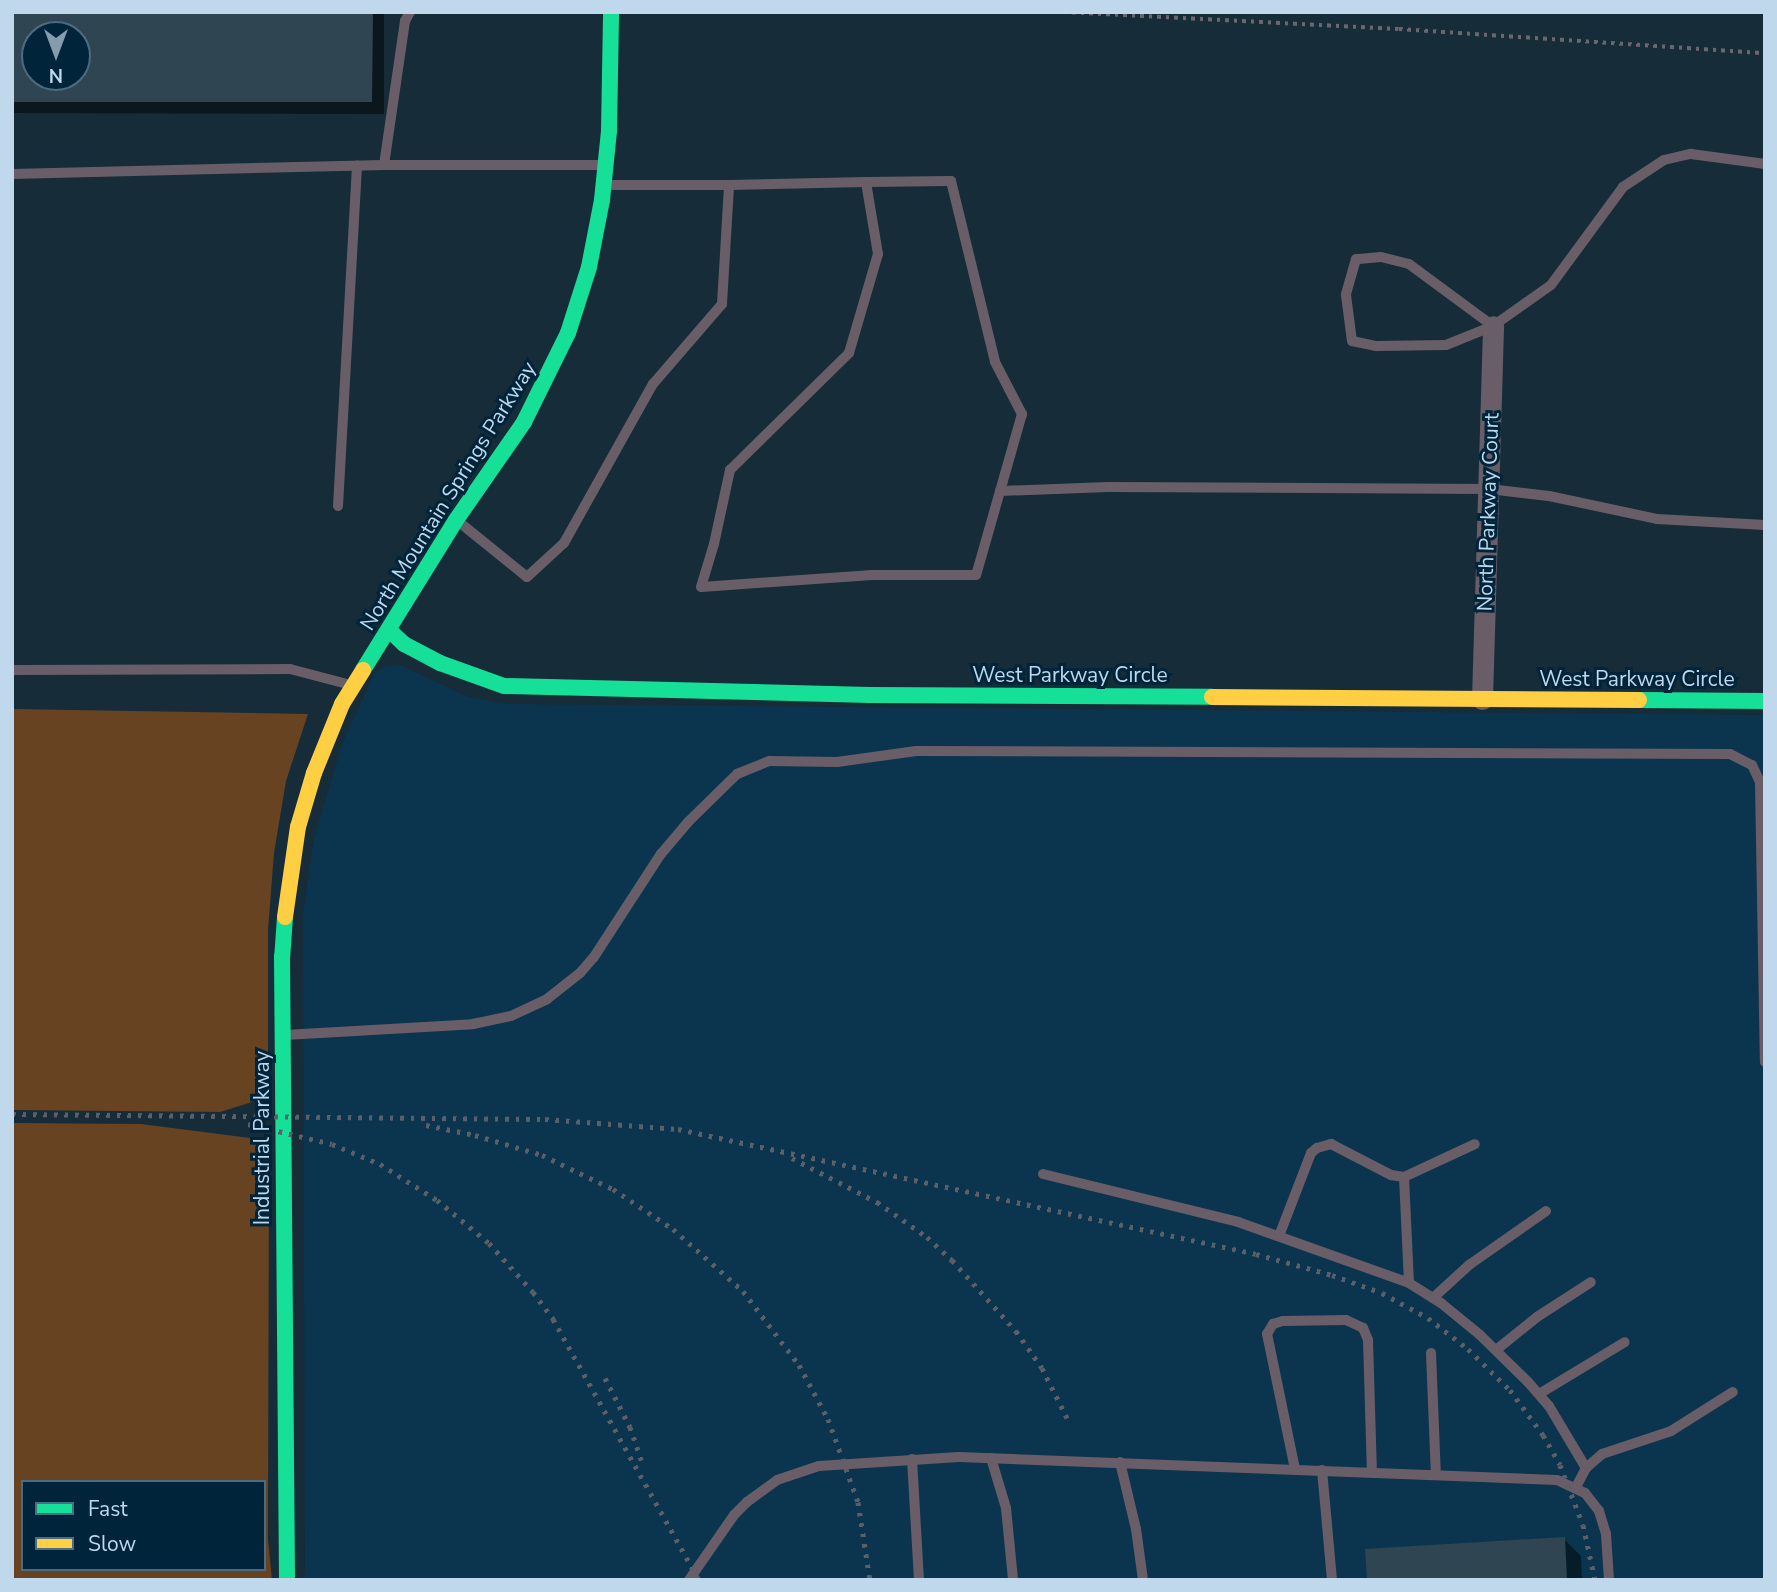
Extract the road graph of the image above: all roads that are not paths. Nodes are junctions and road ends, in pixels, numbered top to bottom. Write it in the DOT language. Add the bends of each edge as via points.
graph roads {
  1 [pos="410,12"];
  2 [pos="611,12"];
  3 [pos="1765,164"];
  4 [pos="384,165"];
  5 [pos="607,165"];
  6 [pos="357,166"];
  7 [pos="12,174"];
  8 [pos="866,182"];
  9 [pos="604,185"];
  10 [pos="729,185"];
  11 [pos="1493,326"];
  12 [pos="1489,489"];
  13 [pos="1000,491"];
  14 [pos="338,506"];
  15 [pos="456,520"];
  16 [pos="1765,525"];
  17 [pos="389,630"];
  18 [pos="12,670"];
  19 [pos="354,686"];
  20 [pos="1482,699"];
  21 [pos="1765,701"];
  22 [pos="342,705"];
  23 [pos="283,1036"];
  24 [pos="1765,1062"];
  25 [pos="1475,1144"];
  26 [pos="1043,1174"];
  27 [pos="1405,1177"];
  28 [pos="1546,1212"];
  29 [pos="1279,1236"];
  30 [pos="1591,1282"];
  31 [pos="1409,1283"];
  32 [pos="1433,1298"];
  33 [pos="1625,1342"];
  34 [pos="1496,1350"];
  35 [pos="1431,1353"];
  36 [pos="1733,1392"];
  37 [pos="1539,1394"];
  38 [pos="991,1458"];
  39 [pos="912,1459"];
  40 [pos="1120,1462"];
  41 [pos="1586,1468"];
  42 [pos="1295,1469"];
  43 [pos="1322,1470"];
  44 [pos="1372,1472"];
  45 [pos="1436,1475"];
  46 [pos="1576,1487"];
  47 [pos="287,1580"];
  48 [pos="689,1580"];
  49 [pos="919,1580"];
  50 [pos="1013,1580"];
  51 [pos="1143,1580"];
  52 [pos="1332,1580"];
  53 [pos="1609,1580"];
  1 -- 4 [label="lane"];
  2 -- 5 [label="street, North Mountain Springs Parkway"];
  3 -- 11 [label="lane" via="1691,154 1664,160 1623,187 1551,285"];
  4 -- 5 [label="lane"];
  4 -- 6 [label="lane"];
  5 -- 9 [label="street, North Mountain Springs Parkway"];
  6 -- 7 [label="lane"];
  6 -- 14 [label="lane"];
  8 -- 10 [label="lane"];
  8 -- 13 [label="lane" via="951,181 995,362 1022,414"];
  8 -- 13 [label="lane" via="878,254 849,354 730,470 701,587 873,575 976,575"];
  9 -- 10 [label="lane"];
  9 -- 15 [label="street, North Mountain Springs Parkway" via="589,267 555,365 524,422"];
  10 -- 15 [label="lane" via="722,304 653,384 564,543 527,577"];
  11 -- 11 [label="lane" via="1409,264 1381,257 1356,259 1346,295 1352,341 1376,346 1446,345"];
  11 -- 12 [label="street, North Parkway Court"];
  12 -- 13 [label="lane" via="1108,487"];
  12 -- 16 [label="lane" via="1549,496 1657,519"];
  12 -- 20 [label="street, North Parkway Court"];
  15 -- 17 [label="street, North Mountain Springs Parkway"];
  17 -- 19 [label="street, North Mountain Springs Parkway"];
  17 -- 20 [label="street, West Parkway Circle" via="404,644 440,663 504,686 870,695"];
  18 -- 19 [label="lane" via="290,669"];
  19 -- 22 [label="street, North Mountain Springs Parkway"];
  20 -- 21 [label="street, West Parkway Circle"];
  22 -- 23 [label="street, Industrial Parkway" via="314,773 288,881 282,956"];
  23 -- 24 [label="lane" via="473,1024 511,1016 547,999 594,957 661,854 688,822 737,774 770,761 837,762 916,751 1730,754 1752,765 1760,782"];
  23 -- 47 [label="street, Industrial Parkway"];
  25 -- 27 [label="lane"];
  26 -- 29 [label="lane" via="1206,1213"];
  27 -- 29 [label="lane" via="1391,1175 1338,1146 1317,1147"];
  27 -- 31 [label="lane"];
  28 -- 32 [label="lane" via="1469,1265"];
  29 -- 31 [label="lane"];
  30 -- 34 [label="lane" via="1536,1317"];
  31 -- 32 [label="lane"];
  32 -- 34 [label="lane"];
  33 -- 37 [label="lane"];
  34 -- 37 [label="lane"];
  35 -- 45 [label="lane"];
  36 -- 41 [label="lane" via="1682,1426 1611,1449"];
  37 -- 41 [label="lane"];
  38 -- 39 [label="lane"];
  38 -- 40 [label="lane"];
  38 -- 50 [label="lane" via="1006,1508"];
  39 -- 48 [label="lane" via="819,1466 777,1480 734,1515"];
  39 -- 49 [label="lane"];
  40 -- 42 [label="lane"];
  40 -- 51 [label="lane"];
  41 -- 46 [label="lane"];
  42 -- 43 [label="lane"];
  42 -- 44 [label="lane" via="1267,1334 1273,1324 1283,1321 1346,1320 1363,1328 1368,1340"];
  43 -- 44 [label="lane"];
  43 -- 52 [label="lane"];
  44 -- 45 [label="lane"];
  45 -- 46 [label="lane" via="1548,1479"];
  46 -- 53 [label="lane" via="1593,1501 1604,1522"];
}
